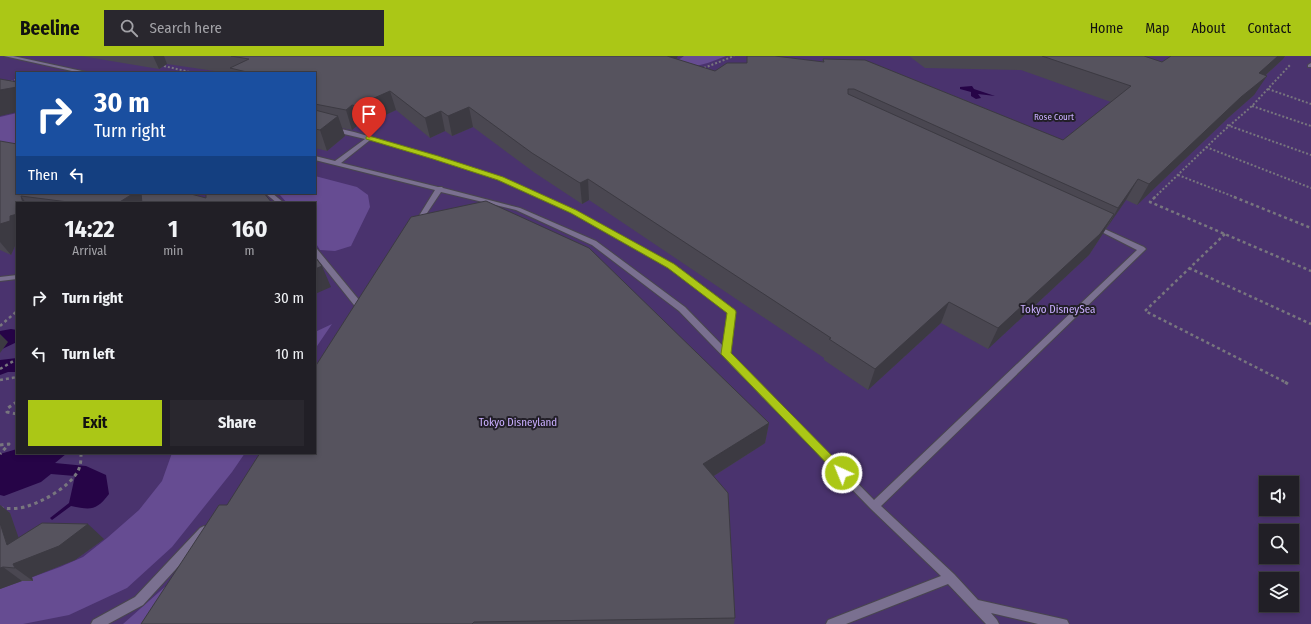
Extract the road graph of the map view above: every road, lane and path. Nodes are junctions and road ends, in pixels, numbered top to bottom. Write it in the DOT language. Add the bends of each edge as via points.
graph roads {
  1 [pos="6,56"];
  2 [pos="734,56"];
  3 [pos="1293,62"];
  4 [pos="719,63"];
  5 [pos="164,66"];
  6 [pos="723,66"];
  7 [pos="698,70"];
  8 [pos="83,72"];
  9 [pos="190,72"];
  10 [pos="16,80"];
  11 [pos="10,83"];
  12 [pos="1268,90"];
  13 [pos="1311,104"];
  14 [pos="1252,106"];
  15 [pos="316,125"];
  16 [pos="1227,125"];
  17 [pos="1231,126"];
  18 [pos="1311,126"];
  19 [pos="369,138"];
  20 [pos="1206,147"];
  21 [pos="1311,155"];
  22 [pos="316,158"];
  23 [pos="337,163"];
  24 [pos="1178,175"];
  25 [pos="440,188"];
  26 [pos="1311,188"];
  27 [pos="269,194"];
  28 [pos="280,202"];
  29 [pos="1089,224"];
  30 [pos="414,228"];
  31 [pos="1311,228"];
  32 [pos="1225,234"];
  33 [pos="316,252"];
  34 [pos="1189,268"];
  35 [pos="1311,271"];
  36 [pos="16,277"];
  37 [pos="0,279"];
  38 [pos="362,308"];
  39 [pos="16,312"];
  40 [pos="1311,324"];
  41 [pos="0,326"];
  42 [pos="726,354"];
  43 [pos="16,360"];
  44 [pos="0,369"];
  45 [pos="16,377"];
  46 [pos="0,380"];
  47 [pos="1288,384"];
  48 [pos="16,404"];
  49 [pos="16,414"];
  50 [pos="0,445"];
  51 [pos="0,454"];
  52 [pos="81,454"];
  53 [pos="874,506"];
  54 [pos="0,508"];
  55 [pos="213,522"];
  56 [pos="950,578"];
  57 [pos="976,605"];
  58 [pos="97,624"];
  59 [pos="832,624"];
  60 [pos="993,624"];
  61 [pos="1063,624"];
  1 -- 8 [label="street"];
  2 -- 4 [label="path"];
  3 -- 12 [label="path"];
  4 -- 6 [label="path"];
  4 -- 7 [label="path"];
  5 -- 9 [label="path"];
  10 -- 11 [label="path"];
  12 -- 13 [label="path"];
  12 -- 14 [label="path"];
  14 -- 17 [label="path"];
  14 -- 18 [label="path"];
  15 -- 19 [label="street"];
  16 -- 17 [label="path"];
  17 -- 20 [label="path"];
  17 -- 21 [label="path"];
  19 -- 23 [label="street"];
  19 -- 42 [label="street" via="500,179 574,212 671,266 732,312"];
  20 -- 24 [label="path"];
  20 -- 26 [label="path"];
  22 -- 23 [label="street"];
  23 -- 25 [label="street"];
  24 -- 31 [label="path"];
  24 -- 32 [label="path" via="1150,202"];
  25 -- 30 [label="street"];
  25 -- 42 [label="street" via="518,209 594,243 682,309"];
  27 -- 28 [label="street"];
  29 -- 53 [label="street" via="1142,249"];
  32 -- 34 [label="path"];
  32 -- 35 [label="path"];
  33 -- 38 [label="street"];
  34 -- 40 [label="path"];
  34 -- 47 [label="path" via="1145,311"];
  36 -- 37 [label="street"];
  39 -- 41 [label="path"];
  42 -- 53 [label="street"];
  43 -- 44 [label="path"];
  45 -- 46 [label="path"];
  48 -- 49 [label="path" via="8,408 7,412"];
  50 -- 51 [label="path" via="9,444"];
  52 -- 54 [label="path" via="77,473 53,492 28,506"];
  53 -- 56 [label="street"];
  55 -- 58 [label="street" via="139,601"];
  56 -- 57 [label="street"];
  56 -- 59 [label="street"];
  57 -- 60 [label="street"];
  57 -- 61 [label="street"];
}
